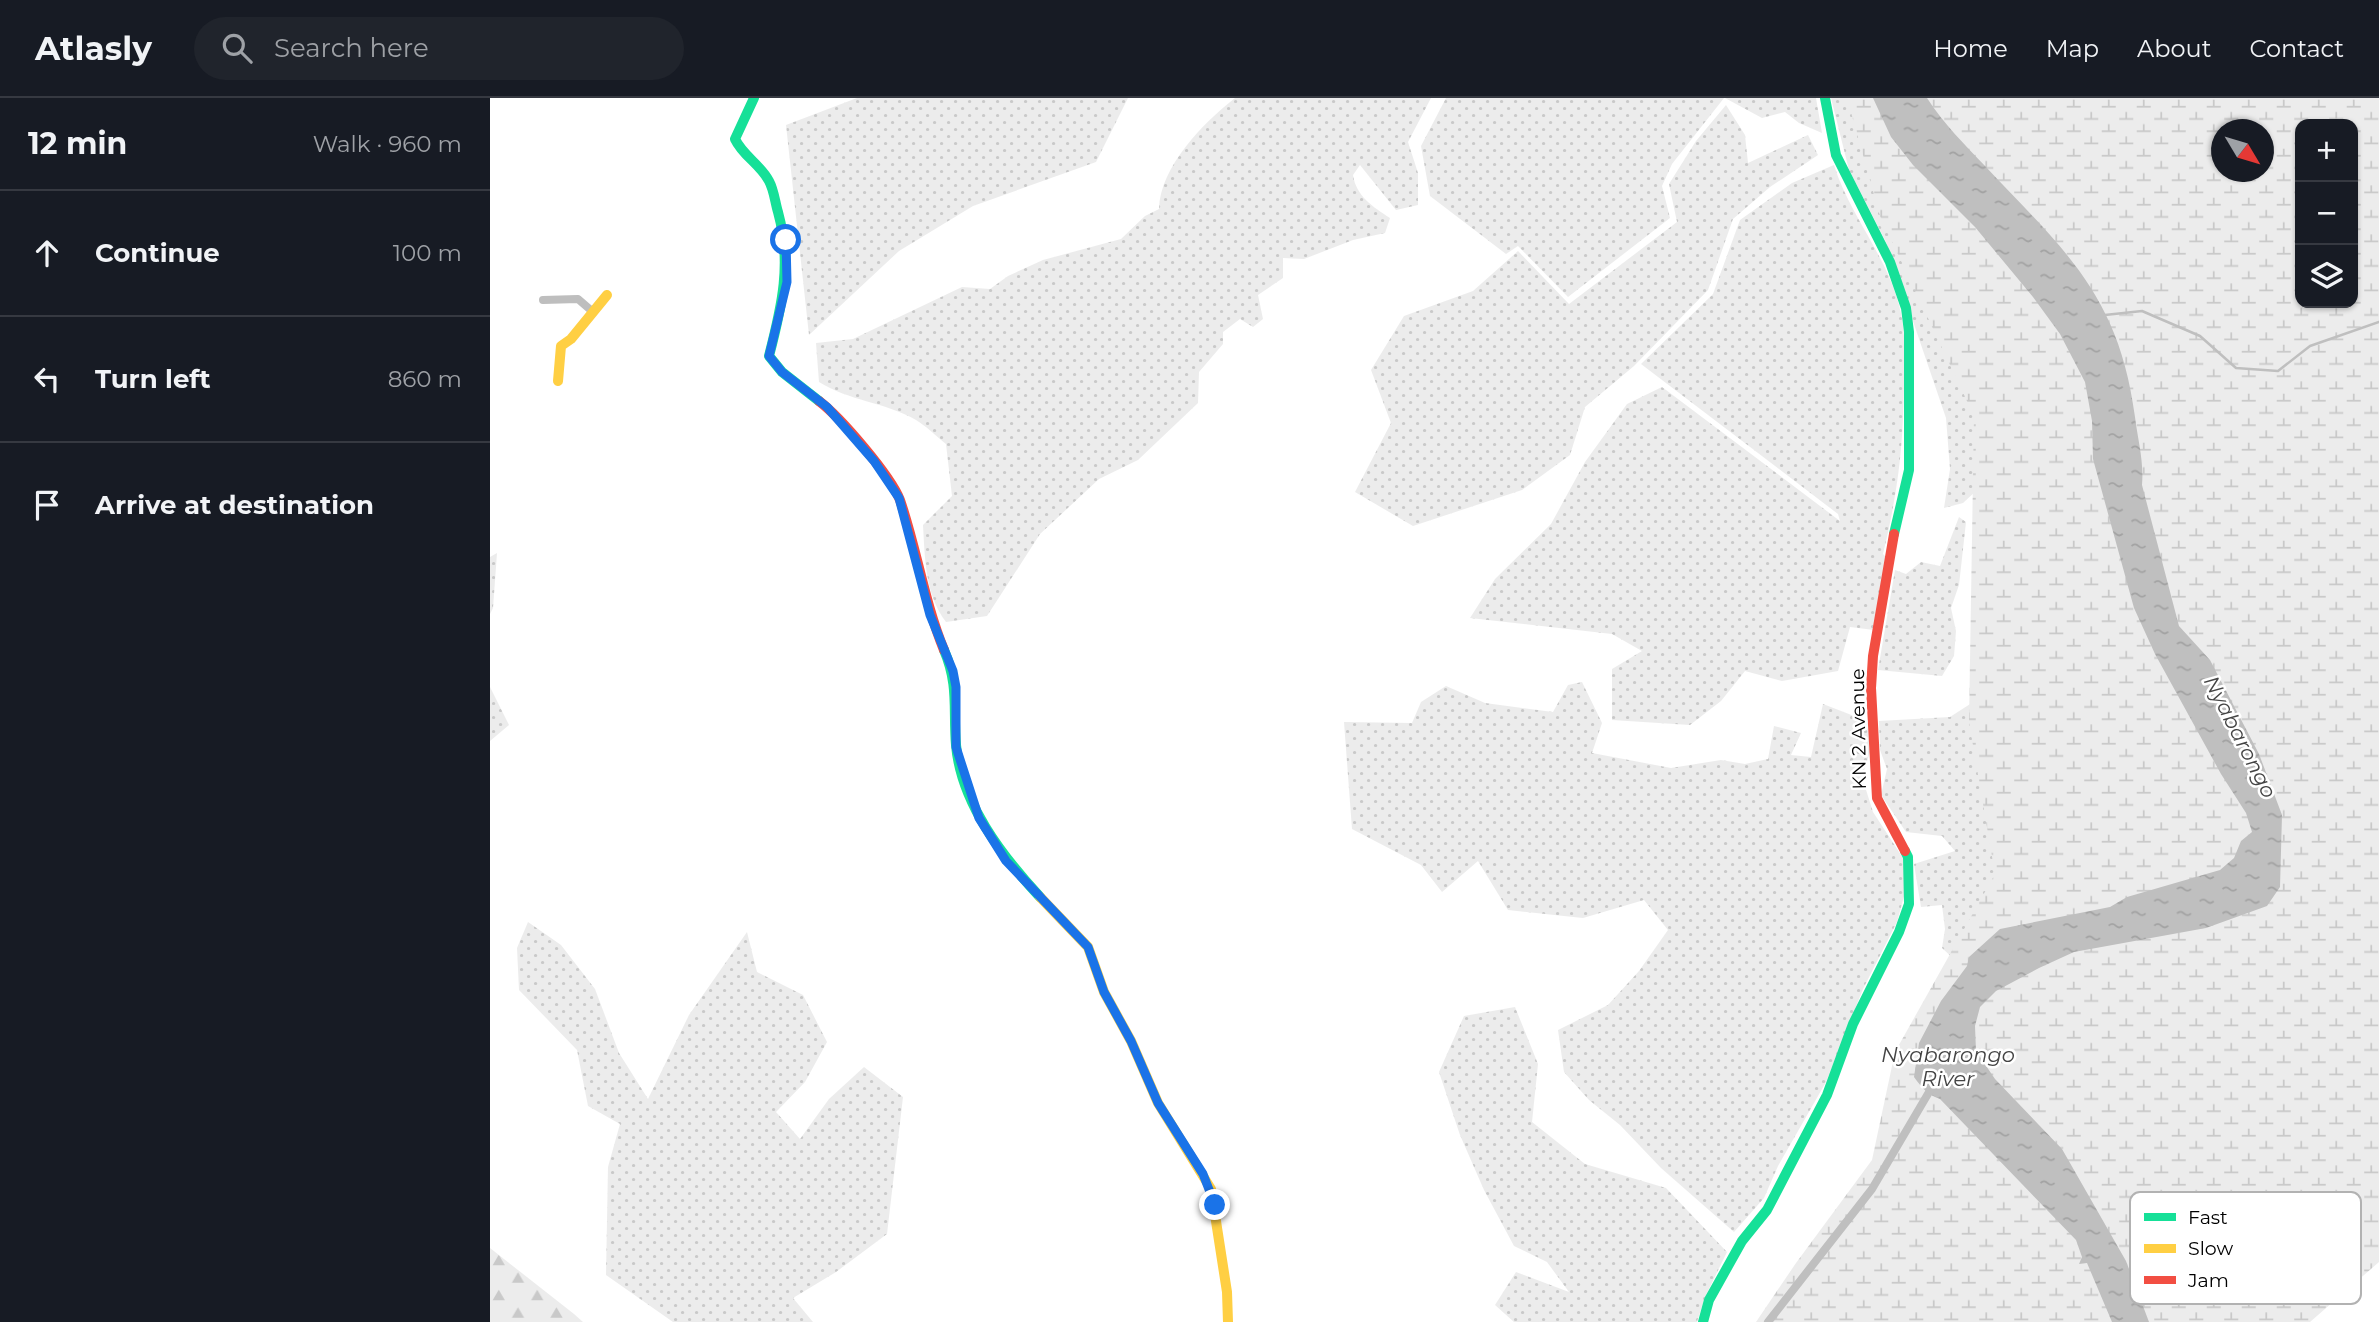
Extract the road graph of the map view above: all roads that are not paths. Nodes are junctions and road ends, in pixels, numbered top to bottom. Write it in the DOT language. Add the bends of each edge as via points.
graph roads {
  1 [pos="754,98"];
  2 [pos="1825,98"];
  3 [pos="607,295"];
  4 [pos="543,300"];
  5 [pos="593,312"];
  6 [pos="558,381"];
  7 [pos="1228,1322"];
  8 [pos="1703,1322"];
  1 -- 7 [label="street" via="735,139 770,182 786,240 783,303 769,356 827,407 881,469 899,498 930,615 953,671 956,747 971,800 1006,861 1088,947 1104,992 1158,1103 1210,1189"];
  2 -- 8 [label="street, KN 2 Avenue" via="1836,155 1890,262 1909,332 1909,470 1871,688 1877,798 1908,858 1909,904 1853,1024 1827,1095 1766,1210 1742,1241 1709,1300"];
  3 -- 5 [label="street"];
  4 -- 5 [label="street" via="578,299"];
  5 -- 6 [label="street" via="561,346"];
}
